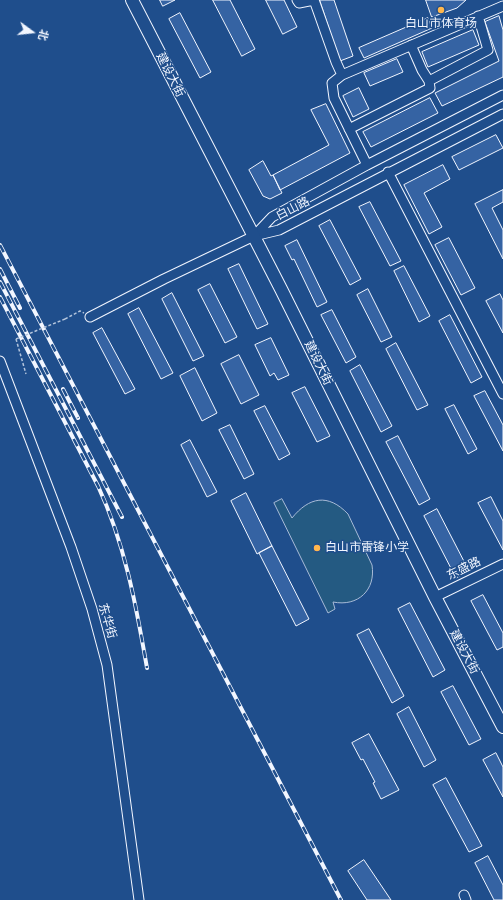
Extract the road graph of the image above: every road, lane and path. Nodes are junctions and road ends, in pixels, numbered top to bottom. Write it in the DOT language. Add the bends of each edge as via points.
graph roads {
  1 [pos="132,0"];
  2 [pos="297,0"];
  3 [pos="314,0"];
  4 [pos="503,6"];
  5 [pos="478,16"];
  6 [pos="411,45"];
  7 [pos="342,75"];
  8 [pos="430,81"];
  9 [pos="503,94"];
  10 [pos="503,114"];
  11 [pos="349,129"];
  12 [pos="367,165"];
  13 [pos="388,172"];
  14 [pos="254,236"];
  15 [pos="90,317"];
  16 [pos="0,361"];
  17 [pos="26,374"];
  18 [pos="503,394"];
  19 [pos="503,564"];
  20 [pos="435,597"];
  21 [pos="503,727"];
  22 [pos="139,900"];
  1 -- 14 [label="main road, 建设大街"];
  2 -- 3 [label="street" via="299,3"];
  3 -- 7 [label="street"];
  4 -- 5 [label="street"];
  5 -- 6 [label="street"];
  5 -- 8 [label="street" via="488,50"];
  6 -- 7 [label="street"];
  6 -- 8 [label="street"];
  7 -- 11 [label="street" via="332,83 332,92"];
  8 -- 11 [label="street" via="430,88"];
  9 -- 12 [label="street"];
  10 -- 13 [label="street, 白山路"];
  11 -- 12 [label="street"];
  12 -- 14 [label="street" via="272,217"];
  13 -- 14 [label="street, 白山路" via="279,230"];
  13 -- 18 [label="street"];
  14 -- 15 [label="street, 白山路"];
  14 -- 20 [label="main road, 建设大街"];
  15 -- 17 [label="path, bridge" via="80,311 16,339"];
  16 -- 22 [label="street, 东华街" via="73,554 92,609 107,665"];
  19 -- 20 [label="street, 东盛路"];
  20 -- 21 [label="main road, 建设大街"];
}
